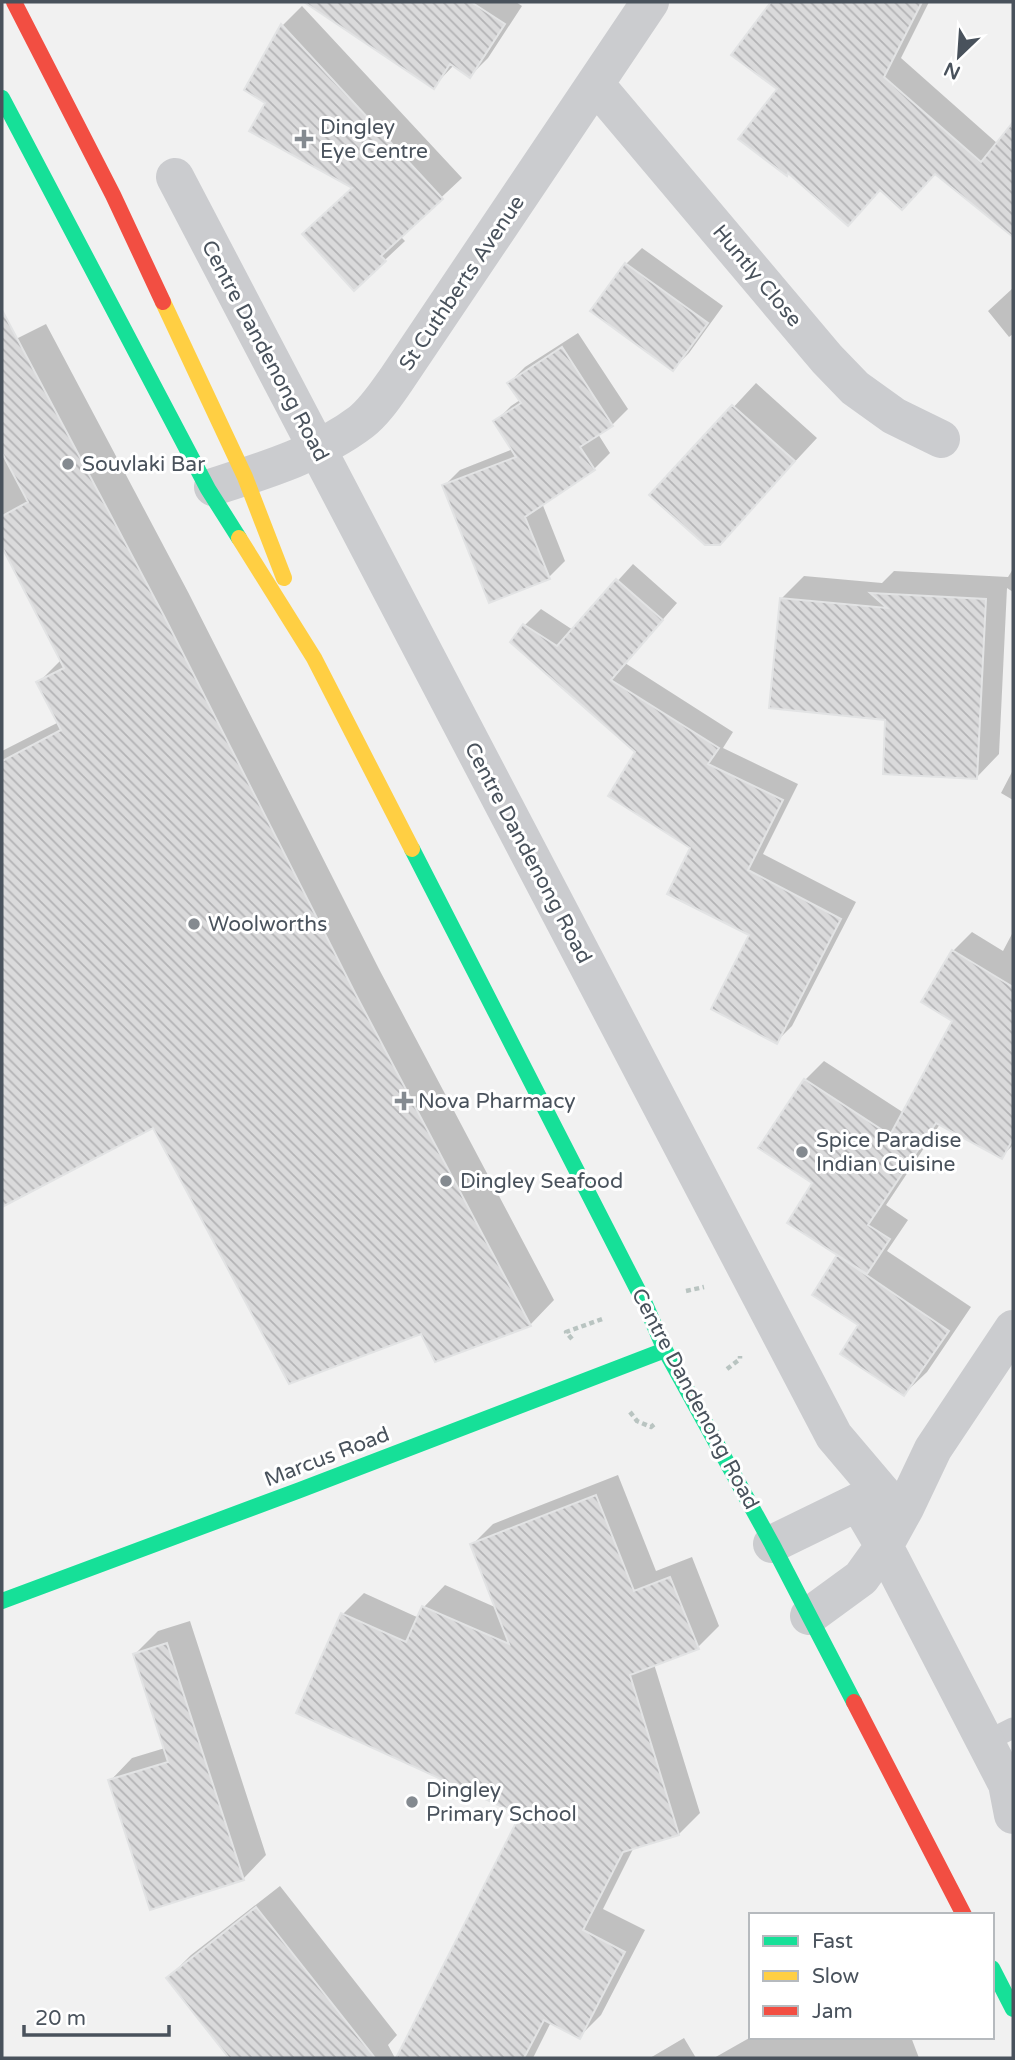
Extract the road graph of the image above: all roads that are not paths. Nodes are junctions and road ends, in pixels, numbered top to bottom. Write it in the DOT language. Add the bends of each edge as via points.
graph roads {
  1 [pos="14,2"];
  2 [pos="650,2"];
  3 [pos="596,85"];
  4 [pos="2,98"];
  5 [pos="174,177"];
  6 [pos="941,439"];
  7 [pos="316,449"];
  8 [pos="245,477"];
  9 [pos="208,489"];
  10 [pos="314,658"];
  11 [pos="1013,1329"];
  12 [pos="666,1350"];
  13 [pos="881,1513"];
  14 [pos="772,1544"];
  15 [pos="2,1601"];
  16 [pos="808,1616"];
  17 [pos="999,1735"];
  18 [pos="1013,1815"];
  19 [pos="963,1913"];
  20 [pos="994,1972"];
  21 [pos="1013,2009"];
  1 -- 8 [label="main road, Centre Dandenong Road" via="113,195"];
  2 -- 3 [label="street, St Cuthberts Avenue"];
  3 -- 6 [label="street, Huntly Close" via="855,388 894,416"];
  3 -- 7 [label="street, St Cuthberts Avenue" via="380,401 363,421"];
  4 -- 9 [label="main road, Centre Dandenong Road"];
  5 -- 7 [label="street, Centre Dandenong Road"];
  7 -- 8 [label="street, St Cuthberts Avenue"];
  7 -- 13 [label="street, Centre Dandenong Road" via="834,1436"];
  8 -- 9 [label="street, St Cuthberts Avenue"];
  8 -- 10 [label="main road, Centre Dandenong Road"];
  9 -- 10 [label="main road, Centre Dandenong Road"];
  10 -- 12 [label="main road, Centre Dandenong Road"];
  11 -- 13 [label="street" via="933,1449"];
  12 -- 14 [label="main road, Centre Dandenong Road"];
  12 -- 15 [label="main road, Marcus Road"];
  13 -- 14 [label="street"];
  13 -- 16 [label="street" via="860,1578"];
  13 -- 17 [label="street, Centre Dandenong Road"];
  14 -- 16 [label="main road, Centre Dandenong Road"];
  16 -- 19 [label="main road, Centre Dandenong Road"];
  17 -- 18 [label="street, Centre Dandenong Road"];
  20 -- 21 [label="main road"];
}
